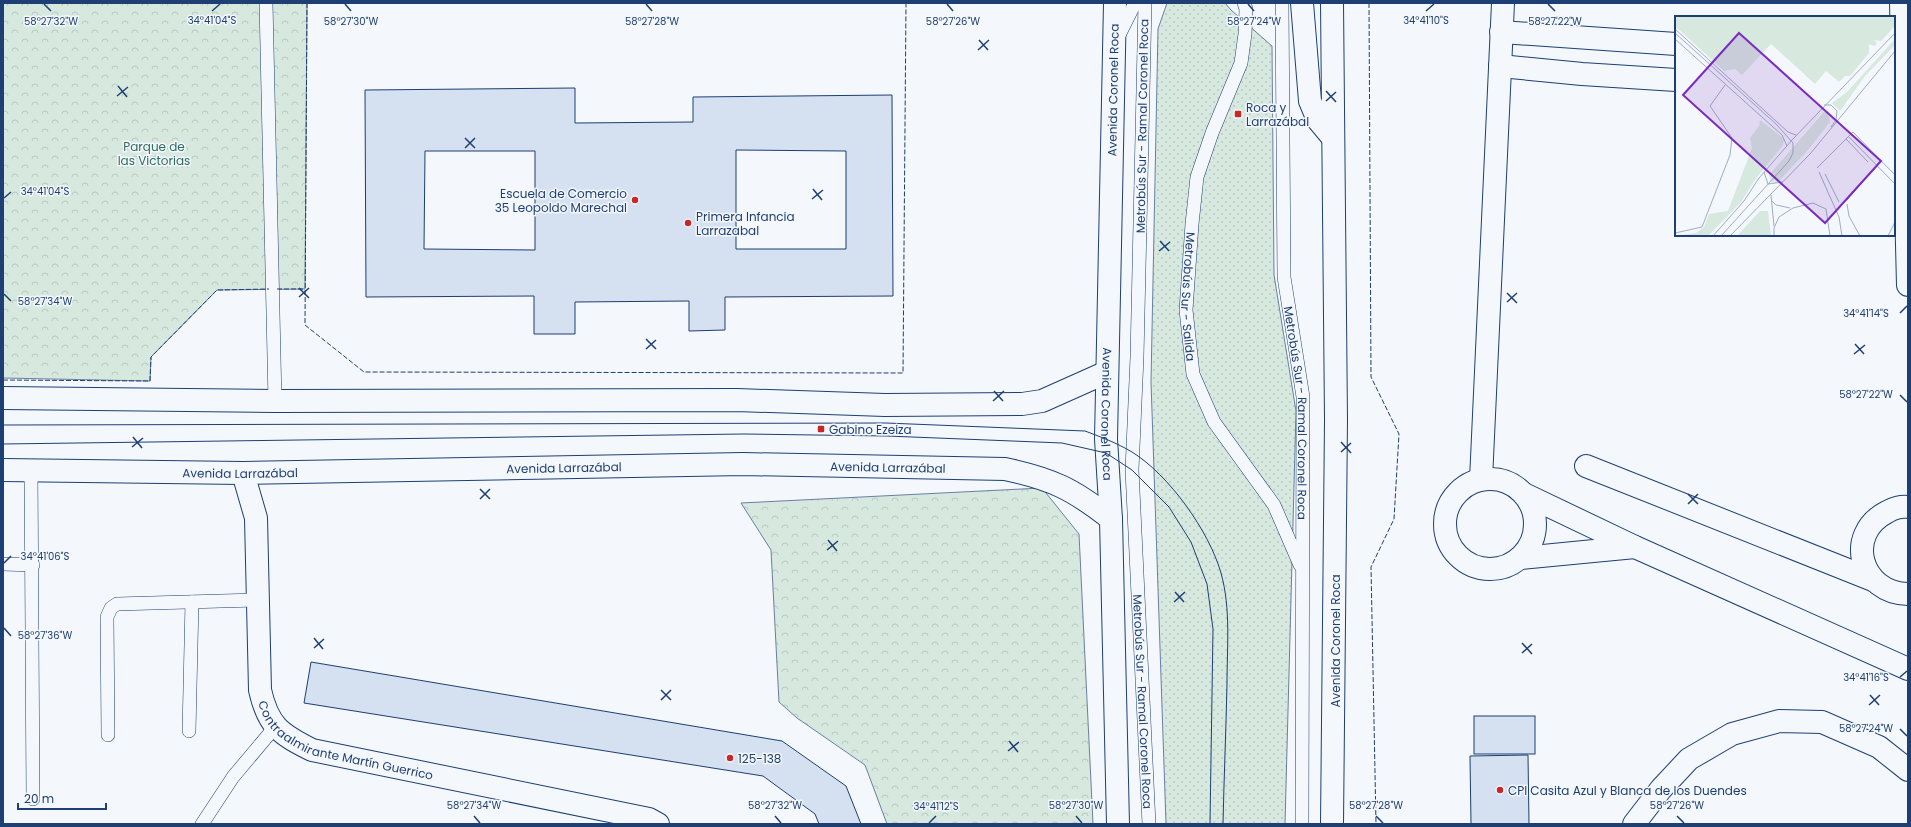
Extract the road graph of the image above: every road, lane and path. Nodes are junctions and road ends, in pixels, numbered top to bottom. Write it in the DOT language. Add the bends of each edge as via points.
graph roads {
  1 [pos="266,3"];
  2 [pos="1115,3"];
  3 [pos="1135,3"];
  4 [pos="1145,3"];
  5 [pos="1244,3"];
  6 [pos="1282,3"];
  7 [pos="1302,3"];
  8 [pos="1332,3"];
  9 [pos="1502,3"];
  10 [pos="1901,3"];
  11 [pos="1501,32"];
  12 [pos="1675,44"];
  13 [pos="1114,45"];
  14 [pos="1901,60"];
  15 [pos="1500,66"];
  16 [pos="1675,80"];
  17 [pos="1333,138"];
  18 [pos="1908,285"];
  19 [pos="1107,372"];
  20 [pos="3,398"];
  21 [pos="275,401"];
  22 [pos="1586,466"];
  23 [pos="31,469"];
  24 [pos="3,470"];
  25 [pos="243,473"];
  26 [pos="1481,480"];
  27 [pos="1524,494"];
  28 [pos="1908,507"];
  29 [pos="1111,519"];
  30 [pos="1635,548"];
  31 [pos="1521,558"];
  32 [pos="3,564"];
  33 [pos="33,565"];
  34 [pos="1302,570"];
  35 [pos="1873,580"];
  36 [pos="1908,594"];
  37 [pos="258,600"];
  38 [pos="192,602"];
  39 [pos="1908,669"];
  40 [pos="275,727"];
  41 [pos="189,731"];
  42 [pos="108,735"];
  43 [pos="1908,770"];
  44 [pos="1334,784"];
  45 [pos="33,798"];
  46 [pos="202,824"];
  47 [pos="658,824"];
  48 [pos="1118,824"];
  49 [pos="1150,824"];
  50 [pos="1302,824"];
  51 [pos="1318,824"];
  52 [pos="1332,824"];
  53 [pos="1634,824"];
  1 -- 21 [label="lane"];
  2 -- 13 [label="main road, Avenida Coronel Roca"];
  3 -- 13 [label="lane"];
  4 -- 49 [label="lane, Metrobús Sur - Ramal Coronel Roca" via="1132,470"];
  5 -- 34 [label="lane, Metrobús Sur - Salida" via="1245,34 1241,63 1212,133 1198,177 1186,310 1193,374 1214,422 1274,505"];
  6 -- 34 [label="lane, Metrobús Sur - Ramal Coronel Roca" via="1284,277 1303,397"];
  7 -- 17 [label="main road" via="1310,101 1318,120"];
  8 -- 17 [label="main road, Avenida Coronel Roca"];
  9 -- 11 [label="main road"];
  10 -- 14 [label="main road"];
  11 -- 12 [label="main road"];
  11 -- 15 [label="main road"];
  13 -- 19 [label="main road, Avenida Coronel Roca"];
  14 -- 18 [label="main road"];
  15 -- 16 [label="main road"];
  15 -- 26 [label="main road"];
  17 -- 44 [label="main road, Avenida Coronel Roca" via="1336,420"];
  19 -- 21 [label="main road" via="1042,401 1022,404 885,405 737,400"];
  19 -- 29 [label="main road, Avenida Coronel Roca" via="1106,453"];
  20 -- 21 [label="main road"];
  22 -- 35 [label="main road"];
  23 -- 24 [label="main road, Avenida Larrazábal"];
  23 -- 25 [label="main road, Avenida Larrazábal"];
  23 -- 33 [label="lane"];
  25 -- 29 [label="main road, Avenida Larrazábal" via="743,464 1005,469 1037,476 1065,487"];
  25 -- 37 [label="main road, Contraalmirante Martín Guerrico" via="256,518"];
  26 -- 27 [label="main road" via="1497,479 1512,484"];
  26 -- 31 [label="main road" via="1467,485 1455,495 1447,508 1446,538 1453,552 1464,562 1478,569 1501,568"];
  27 -- 30 [label="main road"];
  27 -- 31 [label="main road" via="1532,506 1536,520 1535,534 1530,547"];
  28 -- 35 [label="main road" via="1891,510 1879,516 1869,527 1863,540 1862,554 1865,568"];
  29 -- 48 [label="main road, Avenida Coronel Roca"];
  30 -- 31 [label="main road"];
  30 -- 39 [label="main road"];
  32 -- 33 [label="lane"];
  33 -- 45 [label="lane"];
  34 -- 50 [label="lane, Metrobús Sur - Ramal Coronel Roca"];
  35 -- 36 [label="main road" via="1884,589 1898,594"];
  37 -- 38 [label="lane"];
  37 -- 40 [label="main road, Contraalmirante Martín Guerrico" via="260,690 264,706"];
  38 -- 41 [label="lane"];
  38 -- 42 [label="lane" via="117,604 111,608 107,617"];
  40 -- 46 [label="lane" via="233,777"];
  40 -- 47 [label="main road, Contraalmirante Martín Guerrico" via="292,740 312,750 649,819"];
  43 -- 53 [label="main road" via="1879,747 1822,722 1779,721 1732,734 1689,759 1661,788"];
  44 -- 51 [label="main road"];
  44 -- 52 [label="main road, Avenida Coronel Roca"];
}
